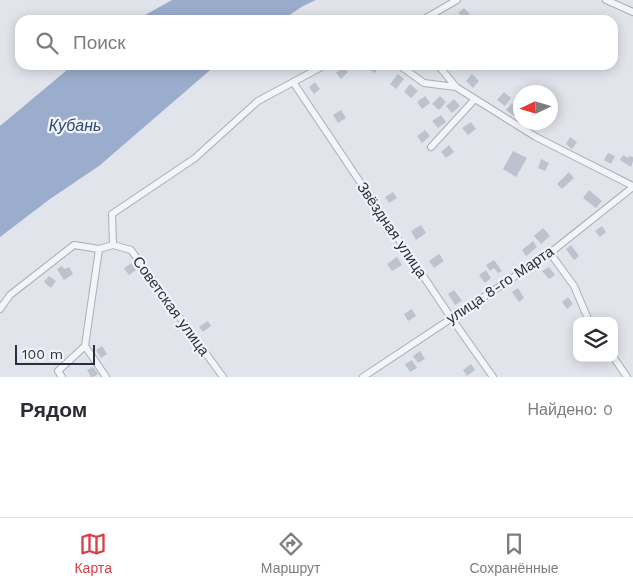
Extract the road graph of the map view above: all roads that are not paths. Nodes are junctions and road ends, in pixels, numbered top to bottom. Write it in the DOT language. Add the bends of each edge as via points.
graph roads {
  1 [pos="457,0"];
  2 [pos="606,0"];
  3 [pos="633,12"];
  4 [pos="431,15"];
  5 [pos="316,70"];
  6 [pos="406,70"];
  7 [pos="442,70"];
  8 [pos="293,82"];
  9 [pos="456,87"];
  10 [pos="475,99"];
  11 [pos="431,147"];
  12 [pos="633,187"];
  13 [pos="113,245"];
  14 [pos="99,249"];
  15 [pos="550,253"];
  16 [pos="0,309"];
  17 [pos="587,317"];
  18 [pos="452,319"];
  19 [pos="85,346"];
  20 [pos="617,362"];
  21 [pos="62,377"];
  22 [pos="106,377"];
  23 [pos="223,377"];
  24 [pos="363,377"];
  25 [pos="493,377"];
  26 [pos="627,377"];
  1 -- 4 [label="street"];
  2 -- 3 [label="street"];
  5 -- 8 [label="street"];
  6 -- 9 [label="street" via="424,82"];
  7 -- 9 [label="street"];
  8 -- 13 [label="street" via="258,101 195,158 112,214"];
  8 -- 18 [label="street, Звёздная улица"];
  9 -- 10 [label="street"];
  10 -- 11 [label="street"];
  10 -- 12 [label="street" via="536,137"];
  12 -- 15 [label="street, улица 8-го Марта"];
  13 -- 14 [label="street"];
  13 -- 23 [label="street, Советская улица" via="131,250"];
  14 -- 16 [label="street" via="74,245 10,294"];
  14 -- 19 [label="street"];
  15 -- 17 [label="street" via="574,286"];
  15 -- 18 [label="street, улица 8-го Марта"];
  18 -- 24 [label="street, улица 8-го Марта"];
  18 -- 25 [label="street, Звёздная улица"];
  19 -- 21 [label="street" via="58,371"];
  19 -- 22 [label="street"];
  20 -- 26 [label="street"];
}
